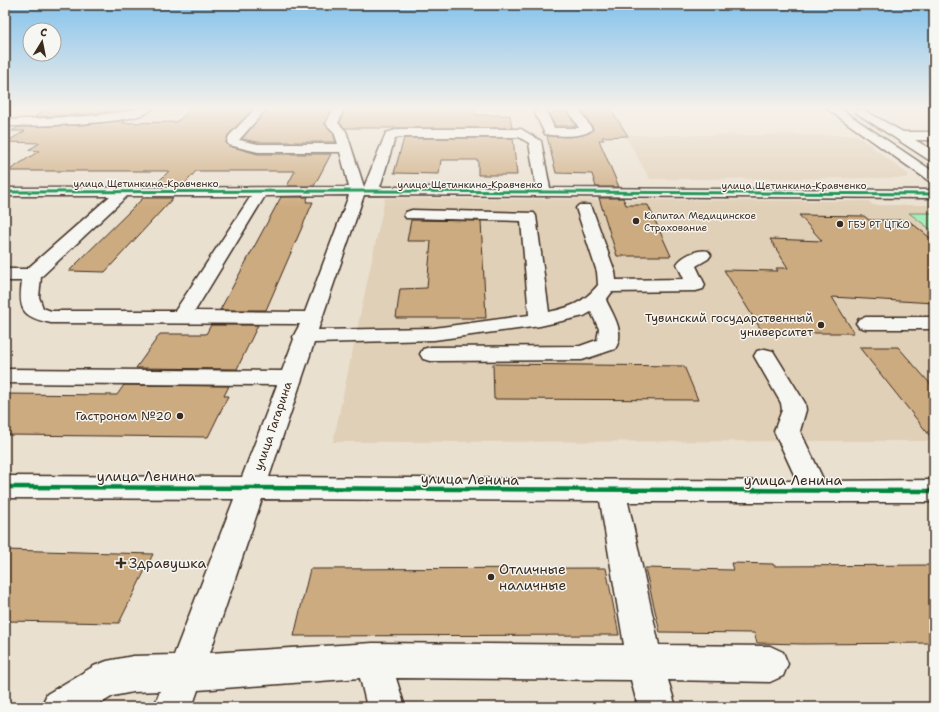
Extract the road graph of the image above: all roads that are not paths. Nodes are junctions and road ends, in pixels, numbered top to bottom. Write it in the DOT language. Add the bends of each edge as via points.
graph roads {
  1 [pos="233,141"];
  2 [pos="343,141"];
  3 [pos="388,141"];
  4 [pos="535,141"];
  5 [pos="880,141"];
  6 [pos="909,141"];
  7 [pos="345,148"];
  8 [pos="934,157"];
  9 [pos="934,178"];
  10 [pos="5,180"];
  11 [pos="124,191"];
  12 [pos="261,191"];
  13 [pos="364,191"];
  14 [pos="5,192"];
  15 [pos="544,192"];
  16 [pos="934,194"];
  17 [pos="584,208"];
  18 [pos="412,215"];
  19 [pos="702,255"];
  20 [pos="5,275"];
  21 [pos="32,275"];
  22 [pos="601,293"];
  23 [pos="181,318"];
  24 [pos="540,320"];
  25 [pos="866,323"];
  26 [pos="934,323"];
  27 [pos="308,328"];
  28 [pos="432,354"];
  29 [pos="765,356"];
  30 [pos="5,376"];
  31 [pos="290,378"];
  32 [pos="5,487"];
  33 [pos="251,487"];
  34 [pos="612,491"];
  35 [pos="934,491"];
  36 [pos="816,492"];
  37 [pos="373,660"];
  38 [pos="645,662"];
  39 [pos="770,664"];
  40 [pos="185,673"];
  41 [pos="60,707"];
  42 [pos="173,707"];
  43 [pos="386,707"];
  44 [pos="657,707"];
  1 -- 7 [label="street" via="258,148"];
  2 -- 7 [label="street"];
  3 -- 13 [label="street, улица Гагарина"];
  4 -- 15 [label="street, улица Гагарина"];
  5 -- 9 [label="street"];
  6 -- 8 [label="street"];
  7 -- 13 [label="street"];
  10 -- 13 [label="street, улица Щетинкина-Кравченко" via="314,180"];
  11 -- 12 [label="street, улица Щетинкина-Кравченко"];
  11 -- 14 [label="street, улица Щетинкина-Кравченко"];
  11 -- 21 [label="street"];
  12 -- 13 [label="street, улица Щетинкина-Кравченко"];
  12 -- 23 [label="street"];
  13 -- 15 [label="street, улица Щетинкина-Кравченко"];
  13 -- 27 [label="street, улица Гагарина"];
  15 -- 16 [label="street, улица Щетинкина-Кравченко"];
  17 -- 22 [label="street" via="606,272"];
  18 -- 24 [label="street" via="528,216"];
  19 -- 22 [label="street" via="686,264 696,285"];
  20 -- 21 [label="street"];
  21 -- 23 [label="street" via="29,305 39,316"];
  22 -- 24 [label="street" via="577,312"];
  22 -- 28 [label="street" via="609,329 607,344 582,353"];
  23 -- 27 [label="street"];
  24 -- 27 [label="street" via="434,334"];
  25 -- 26 [label="street"];
  27 -- 31 [label="street, улица Гагарина"];
  29 -- 36 [label="street" via="793,403 793,413 787,431"];
  30 -- 31 [label="street"];
  31 -- 33 [label="street, улица Гагарина"];
  32 -- 33 [label="street, улица Ленина"];
  33 -- 34 [label="street, улица Ленина"];
  33 -- 40 [label="street, улица Гагарина"];
  34 -- 36 [label="street, улица Ленина"];
  34 -- 38 [label="street"];
  35 -- 36 [label="street, улица Ленина"];
  37 -- 38 [label="street"];
  37 -- 40 [label="street"];
  37 -- 43 [label="street"];
  38 -- 39 [label="street"];
  38 -- 44 [label="street"];
  40 -- 41 [label="street" via="133,674 107,679"];
  40 -- 42 [label="street, улица Гагарина"];
}
